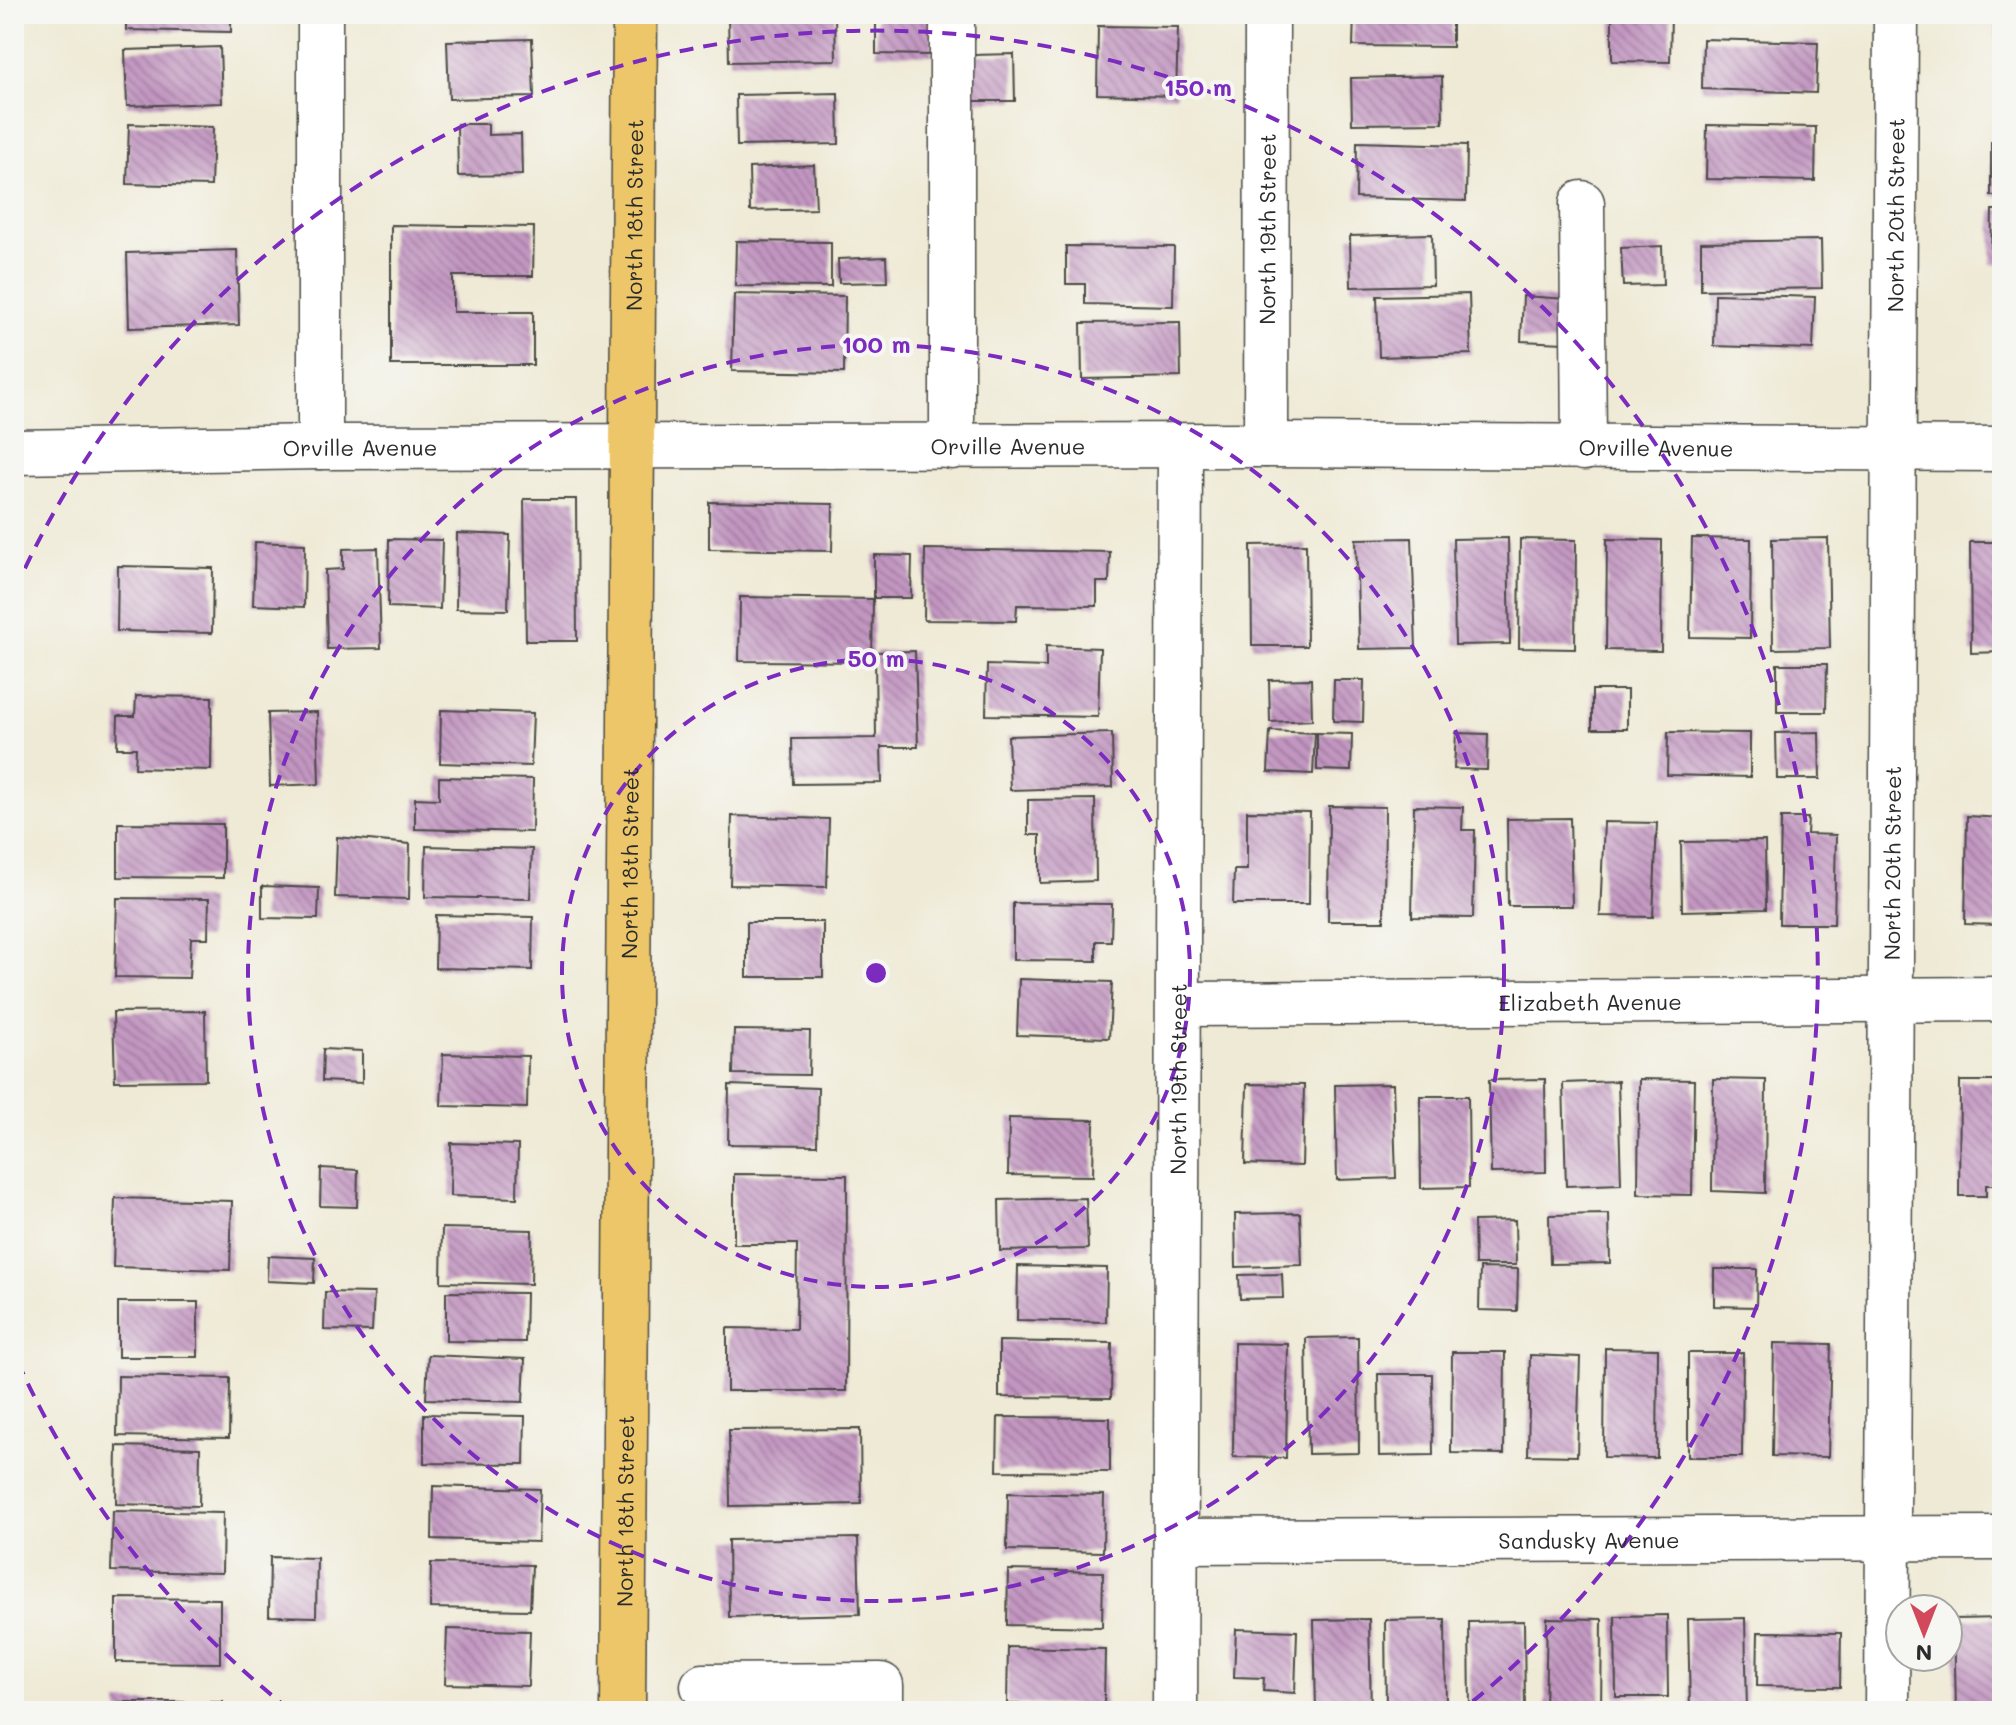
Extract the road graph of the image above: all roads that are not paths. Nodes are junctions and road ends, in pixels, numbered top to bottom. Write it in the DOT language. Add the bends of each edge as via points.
graph roads {
  1 [pos="320,14"];
  2 [pos="635,14"];
  3 [pos="952,14"];
  4 [pos="1267,14"];
  5 [pos="1896,14"];
  6 [pos="1582,203"];
  7 [pos="1266,445"];
  8 [pos="320,447"];
  9 [pos="631,447"];
  10 [pos="952,447"];
  11 [pos="1180,447"];
  12 [pos="1584,448"];
  13 [pos="2002,449"];
  14 [pos="1893,450"];
  15 [pos="14,452"];
  16 [pos="2002,999"];
  17 [pos="1893,1000"];
  18 [pos="1180,1004"];
  19 [pos="2002,1538"];
  20 [pos="1890,1539"];
  21 [pos="1177,1541"];
  22 [pos="703,1686"];
  23 [pos="623,1711"];
  24 [pos="881,1711"];
  25 [pos="1175,1711"];
  26 [pos="1887,1711"];
  1 -- 8 [label="street"];
  2 -- 9 [label="main road, North 18th Street"];
  3 -- 10 [label="street"];
  4 -- 7 [label="street, North 19th Street"];
  5 -- 14 [label="street, North 20th Street"];
  6 -- 12 [label="street"];
  7 -- 11 [label="street, Orville Avenue"];
  7 -- 12 [label="street, Orville Avenue"];
  8 -- 9 [label="street, Orville Avenue"];
  8 -- 15 [label="street, Orville Avenue"];
  9 -- 10 [label="street, Orville Avenue"];
  9 -- 23 [label="main road, North 18th Street"];
  10 -- 11 [label="street, Orville Avenue"];
  11 -- 18 [label="street, North 19th Street"];
  12 -- 14 [label="street, Orville Avenue"];
  13 -- 14 [label="street, Orville Avenue"];
  14 -- 17 [label="street, North 20th Street"];
  16 -- 17 [label="street, Elizabeth Avenue"];
  17 -- 18 [label="street, Elizabeth Avenue"];
  17 -- 20 [label="street, North 20th Street"];
  18 -- 21 [label="street, North 19th Street"];
  19 -- 20 [label="street, Sandusky Avenue"];
  20 -- 21 [label="street, Sandusky Avenue"];
  20 -- 26 [label="street, North 20th Street"];
  21 -- 25 [label="street, North 19th Street"];
  22 -- 24 [label="street" via="881,1685"];
}
